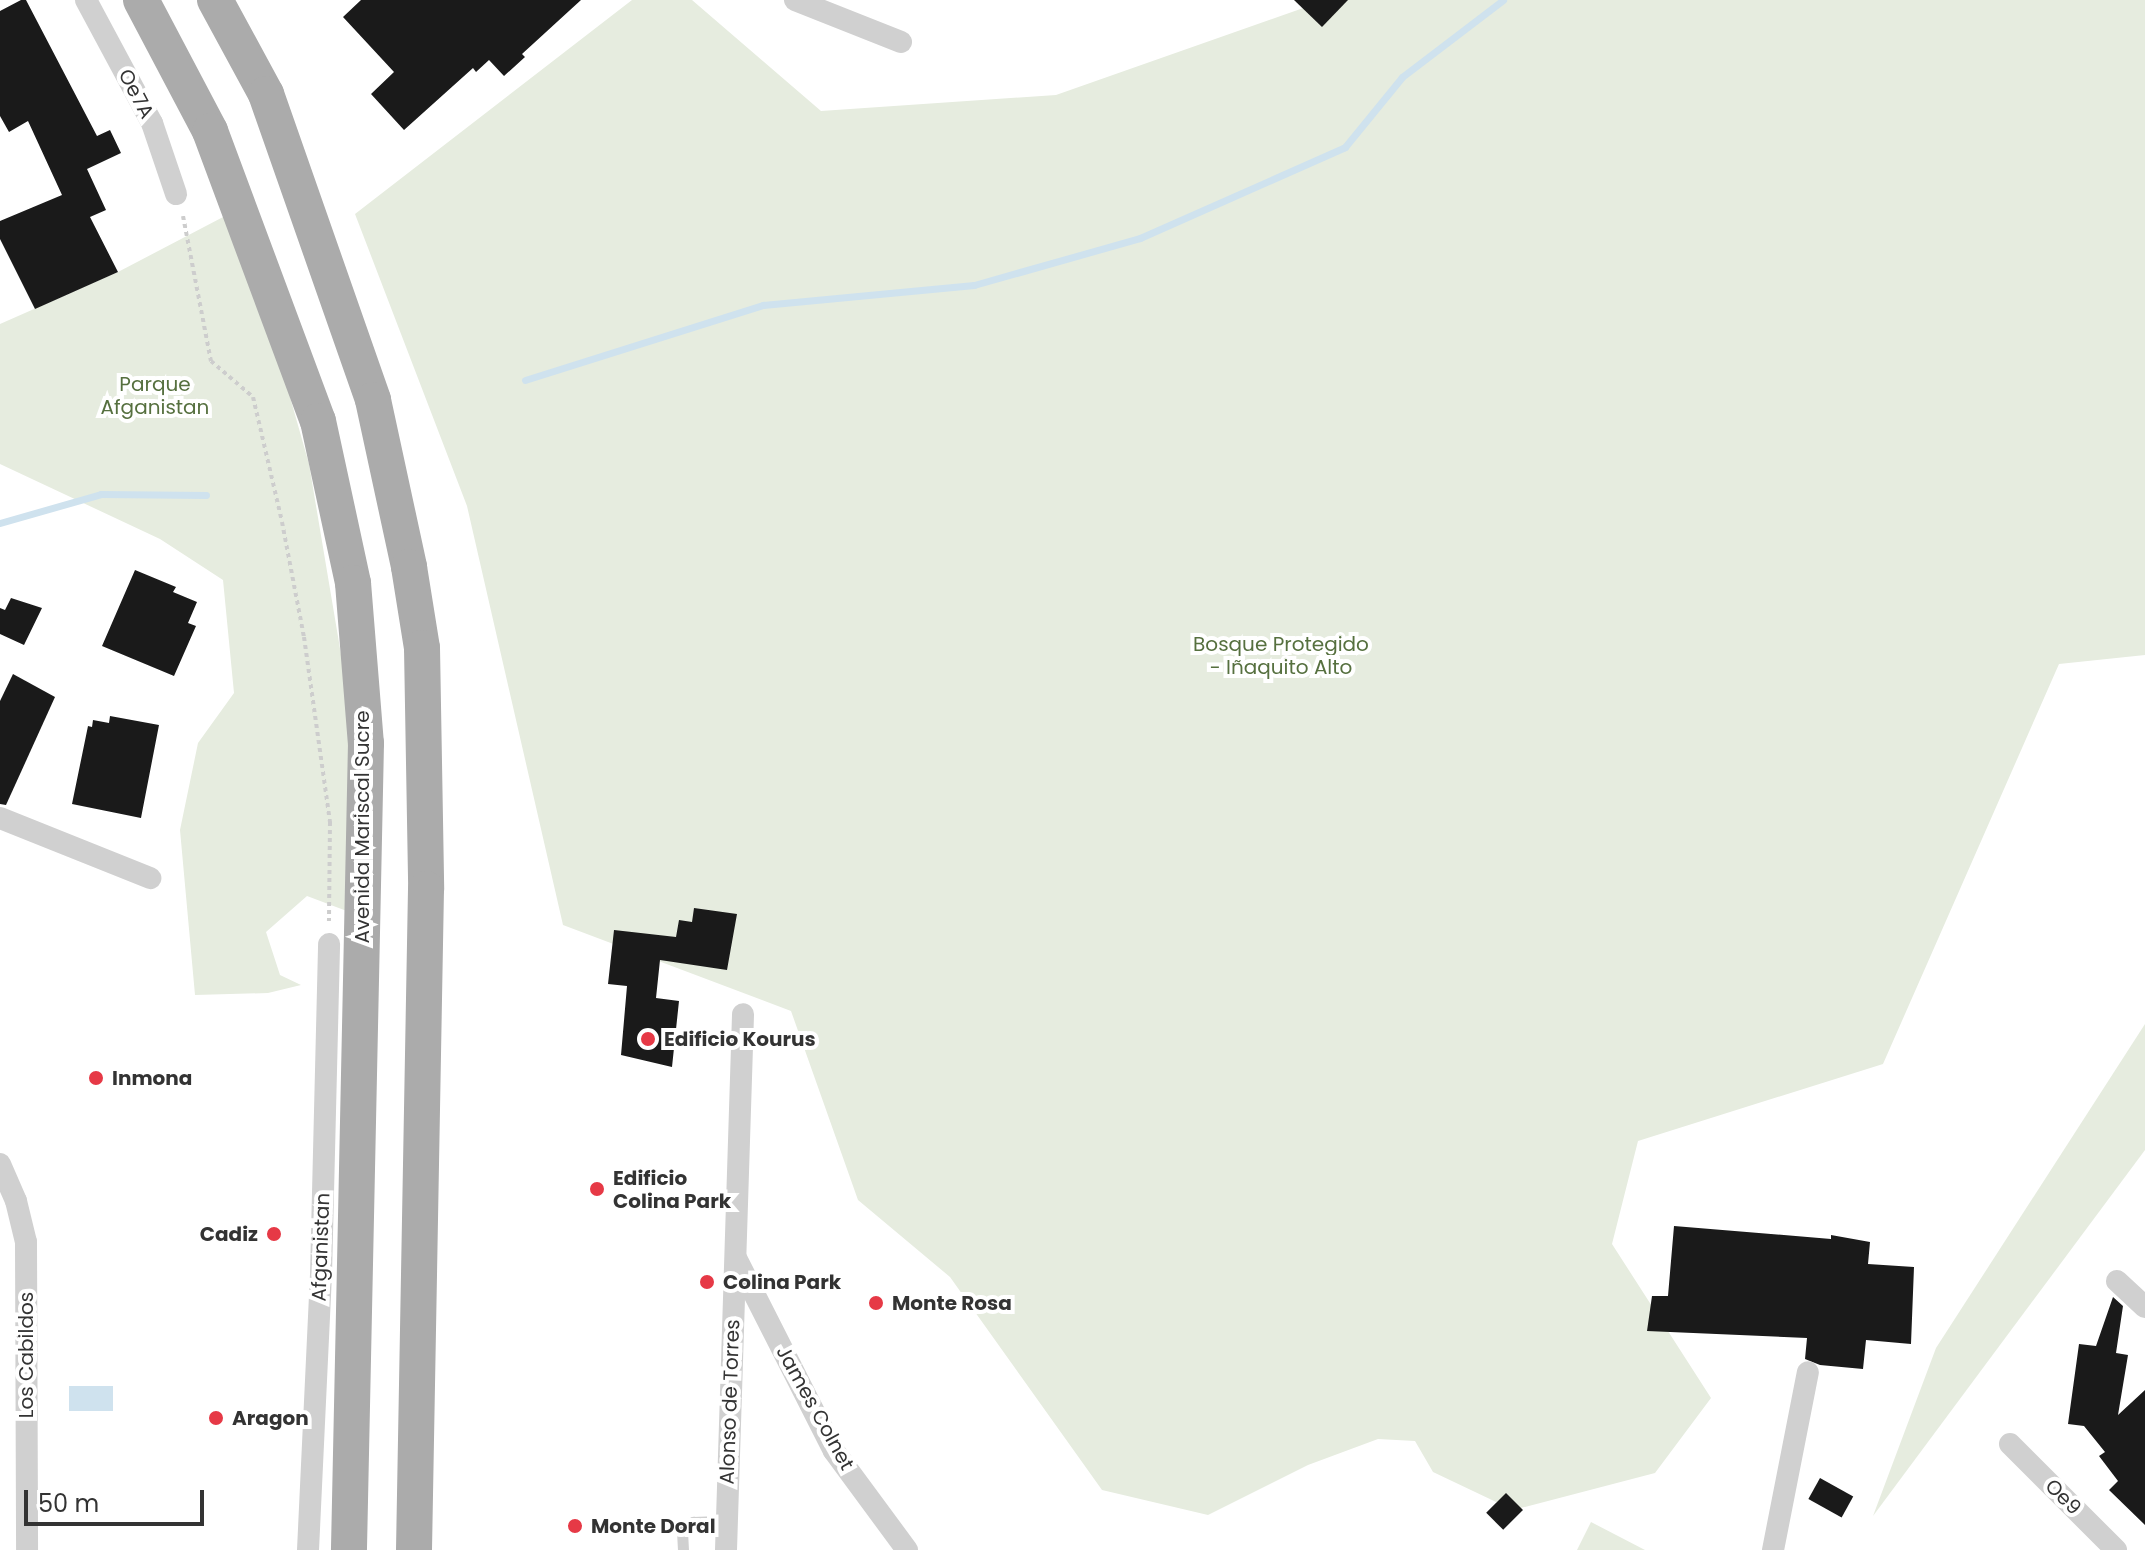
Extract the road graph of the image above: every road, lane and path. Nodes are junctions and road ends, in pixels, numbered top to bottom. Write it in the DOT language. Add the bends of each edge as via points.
graph roads {
  1 [pos="86,0"];
  2 [pos="141,0"];
  3 [pos="215,0"];
  4 [pos="795,0"];
  5 [pos="901,42"];
  6 [pos="176,194"];
  7 [pos="0,818"];
  8 [pos="150,878"];
  9 [pos="329,944"];
  10 [pos="743,1014"];
  11 [pos="0,1164"];
  12 [pos="735,1257"];
  13 [pos="2117,1281"];
  14 [pos="2145,1307"];
  15 [pos="1808,1372"];
  16 [pos="2010,1444"];
  17 [pos="726,1521"];
  18 [pos="27,1550"];
  19 [pos="308,1550"];
  20 [pos="349,1550"];
  21 [pos="414,1550"];
  22 [pos="683,1550"];
  23 [pos="726,1550"];
  24 [pos="907,1550"];
  25 [pos="1773,1550"];
  26 [pos="2116,1550"];
  1 -- 6 [label="street, Oe7A" via="152,123"];
  2 -- 20 [label="main road, Avenida Mariscal Sucre" via="210,131 318,421 353,583 366,743"];
  3 -- 21 [label="main road" via="266,94 373,400 422,648 426,889"];
  4 -- 5 [label="street"];
  6 -- 9 [label="path" via="211,361 253,397 282,522 330,822"];
  7 -- 8 [label="street"];
  9 -- 19 [label="street, Afganistan"];
  10 -- 12 [label="street, Alonso de Torres"];
  11 -- 18 [label="street, Los Cabildos" via="26,1242"];
  12 -- 17 [label="street, Alonso de Torres"];
  12 -- 24 [label="street, James Colnet" via="834,1451"];
  13 -- 14 [label="street"];
  15 -- 25 [label="street"];
  16 -- 26 [label="street, Oe9"];
  17 -- 22 [label="lane" via="693,1522 682,1533"];
  17 -- 23 [label="street, Alonso de Torres"];
}
